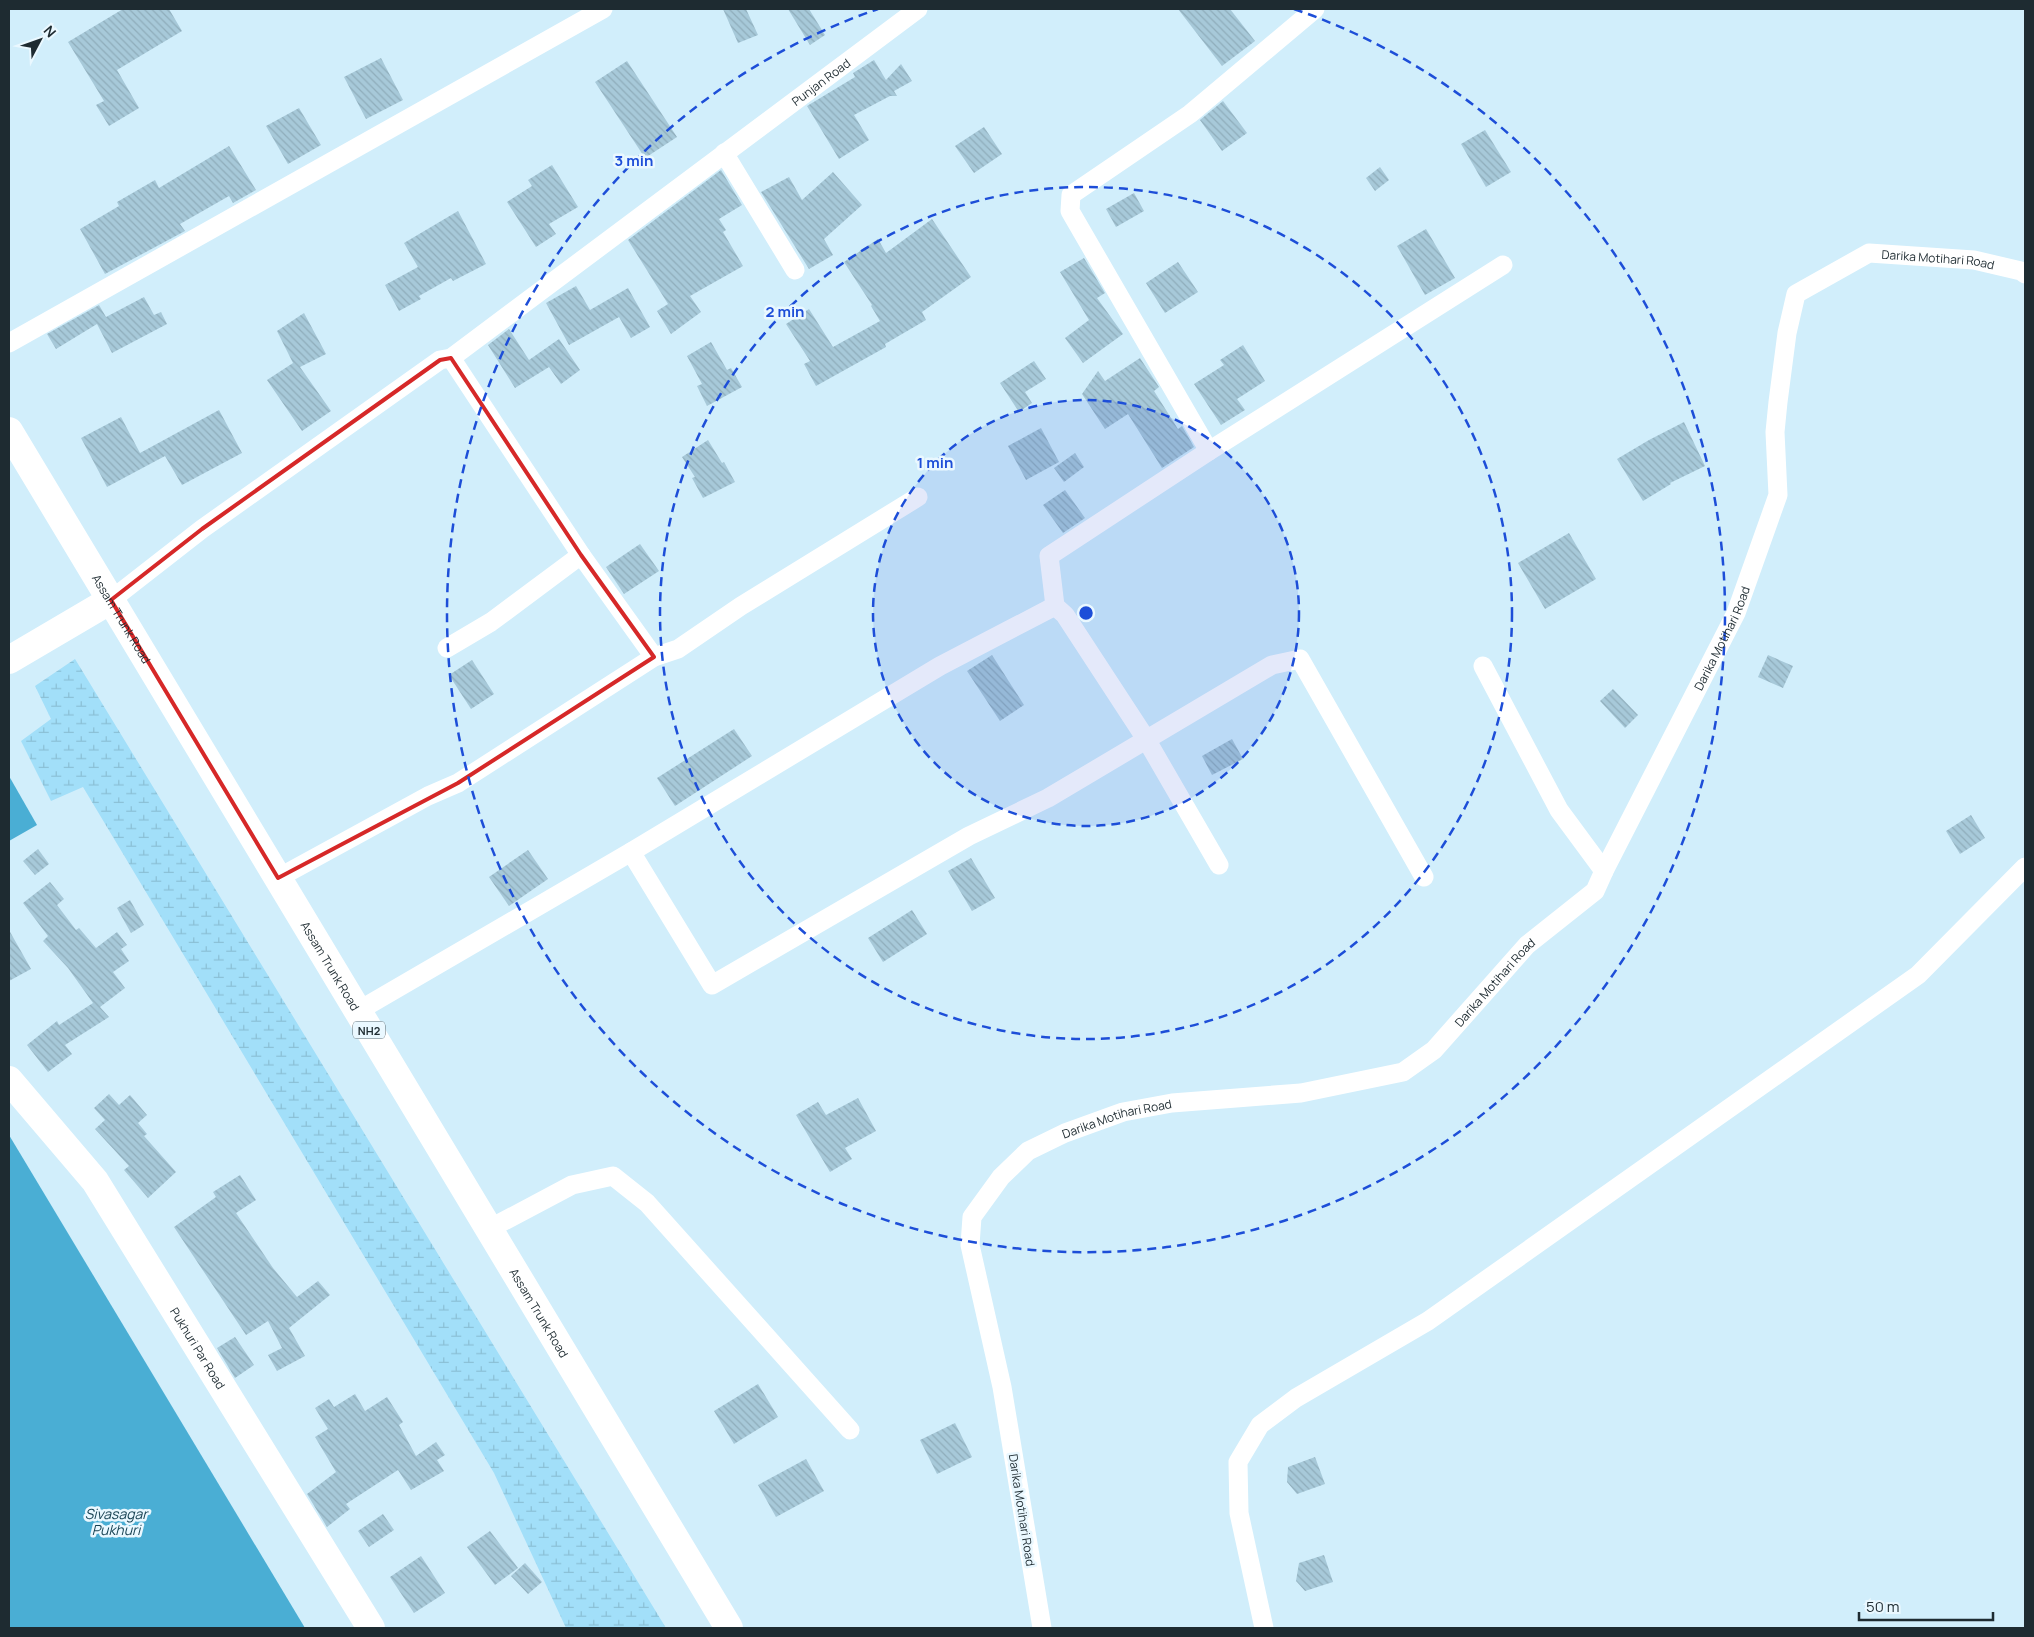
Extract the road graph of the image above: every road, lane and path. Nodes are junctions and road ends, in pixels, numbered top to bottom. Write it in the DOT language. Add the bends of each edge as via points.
graph roads {
  1 [pos="602,9"];
  2 [pos="918,9"];
  3 [pos="1315,9"];
  4 [pos="724,153"];
  5 [pos="1503,265"];
  6 [pos="795,270"];
  7 [pos="2025,274"];
  8 [pos="9,343"];
  9 [pos="451,358"];
  10 [pos="9,431"];
  11 [pos="1209,451"];
  12 [pos="918,497"];
  13 [pos="581,555"];
  14 [pos="111,600"];
  15 [pos="1055,606"];
  16 [pos="446,648"];
  17 [pos="654,657"];
  18 [pos="9,660"];
  19 [pos="1483,666"];
  20 [pos="1146,738"];
  21 [pos="630,852"];
  22 [pos="1219,865"];
  23 [pos="2025,866"];
  24 [pos="1604,871"];
  25 [pos="1424,877"];
  26 [pos="278,878"];
  27 [pos="358,1011"];
  28 [pos="9,1080"];
  29 [pos="489,1229"];
  30 [pos="850,1430"];
  31 [pos="371,1628"];
  32 [pos="729,1628"];
  33 [pos="1042,1628"];
  34 [pos="1264,1628"];
  1 -- 8 [label="street"];
  2 -- 4 [label="street, Punjan Road"];
  3 -- 11 [label="street" via="1190,114 1071,196 1070,211"];
  4 -- 6 [label="street"];
  4 -- 9 [label="street, Punjan Road"];
  5 -- 11 [label="street"];
  7 -- 24 [label="street, Darika Motihari Road" via="1974,260 1869,253 1796,294 1787,333 1775,432 1778,495 1736,613"];
  9 -- 13 [label="street"];
  9 -- 14 [label="street, Punjan Road" via="440,360 202,529"];
  10 -- 14 [label="main road, Assam Trunk Road / NH2"];
  11 -- 15 [label="street" via="1049,556"];
  12 -- 17 [label="street" via="741,606 678,649"];
  13 -- 16 [label="street" via="492,622"];
  13 -- 17 [label="street"];
  14 -- 18 [label="main road"];
  14 -- 26 [label="main road, Assam Trunk Road / NH2"];
  15 -- 20 [label="street" via="1065,615"];
  15 -- 21 [label="street" via="940,666"];
  17 -- 26 [label="street" via="458,783 428,796"];
  19 -- 24 [label="street" via="1559,810"];
  20 -- 21 [label="street" via="1048,798 969,836 712,985"];
  20 -- 22 [label="street"];
  20 -- 25 [label="street" via="1272,665 1300,659"];
  21 -- 27 [label="street"];
  23 -- 34 [label="street" via="1918,975 1428,1321 1296,1398 1260,1425 1238,1462 1239,1513"];
  24 -- 33 [label="street, Darika Motihari Road" via="1595,891 1527,946 1434,1050 1403,1072 1301,1093 1172,1103 1123,1112 1065,1133 1028,1151 1001,1177 972,1217 970,1245 1002,1387"];
  26 -- 27 [label="main road, Assam Trunk Road / NH2"];
  27 -- 29 [label="main road, Assam Trunk Road / NH2"];
  28 -- 31 [label="main road, Pukhuri Par Road" via="95,1181"];
  29 -- 30 [label="street" via="572,1185 613,1176 647,1203"];
  29 -- 32 [label="main road, Assam Trunk Road / NH2"];
}
